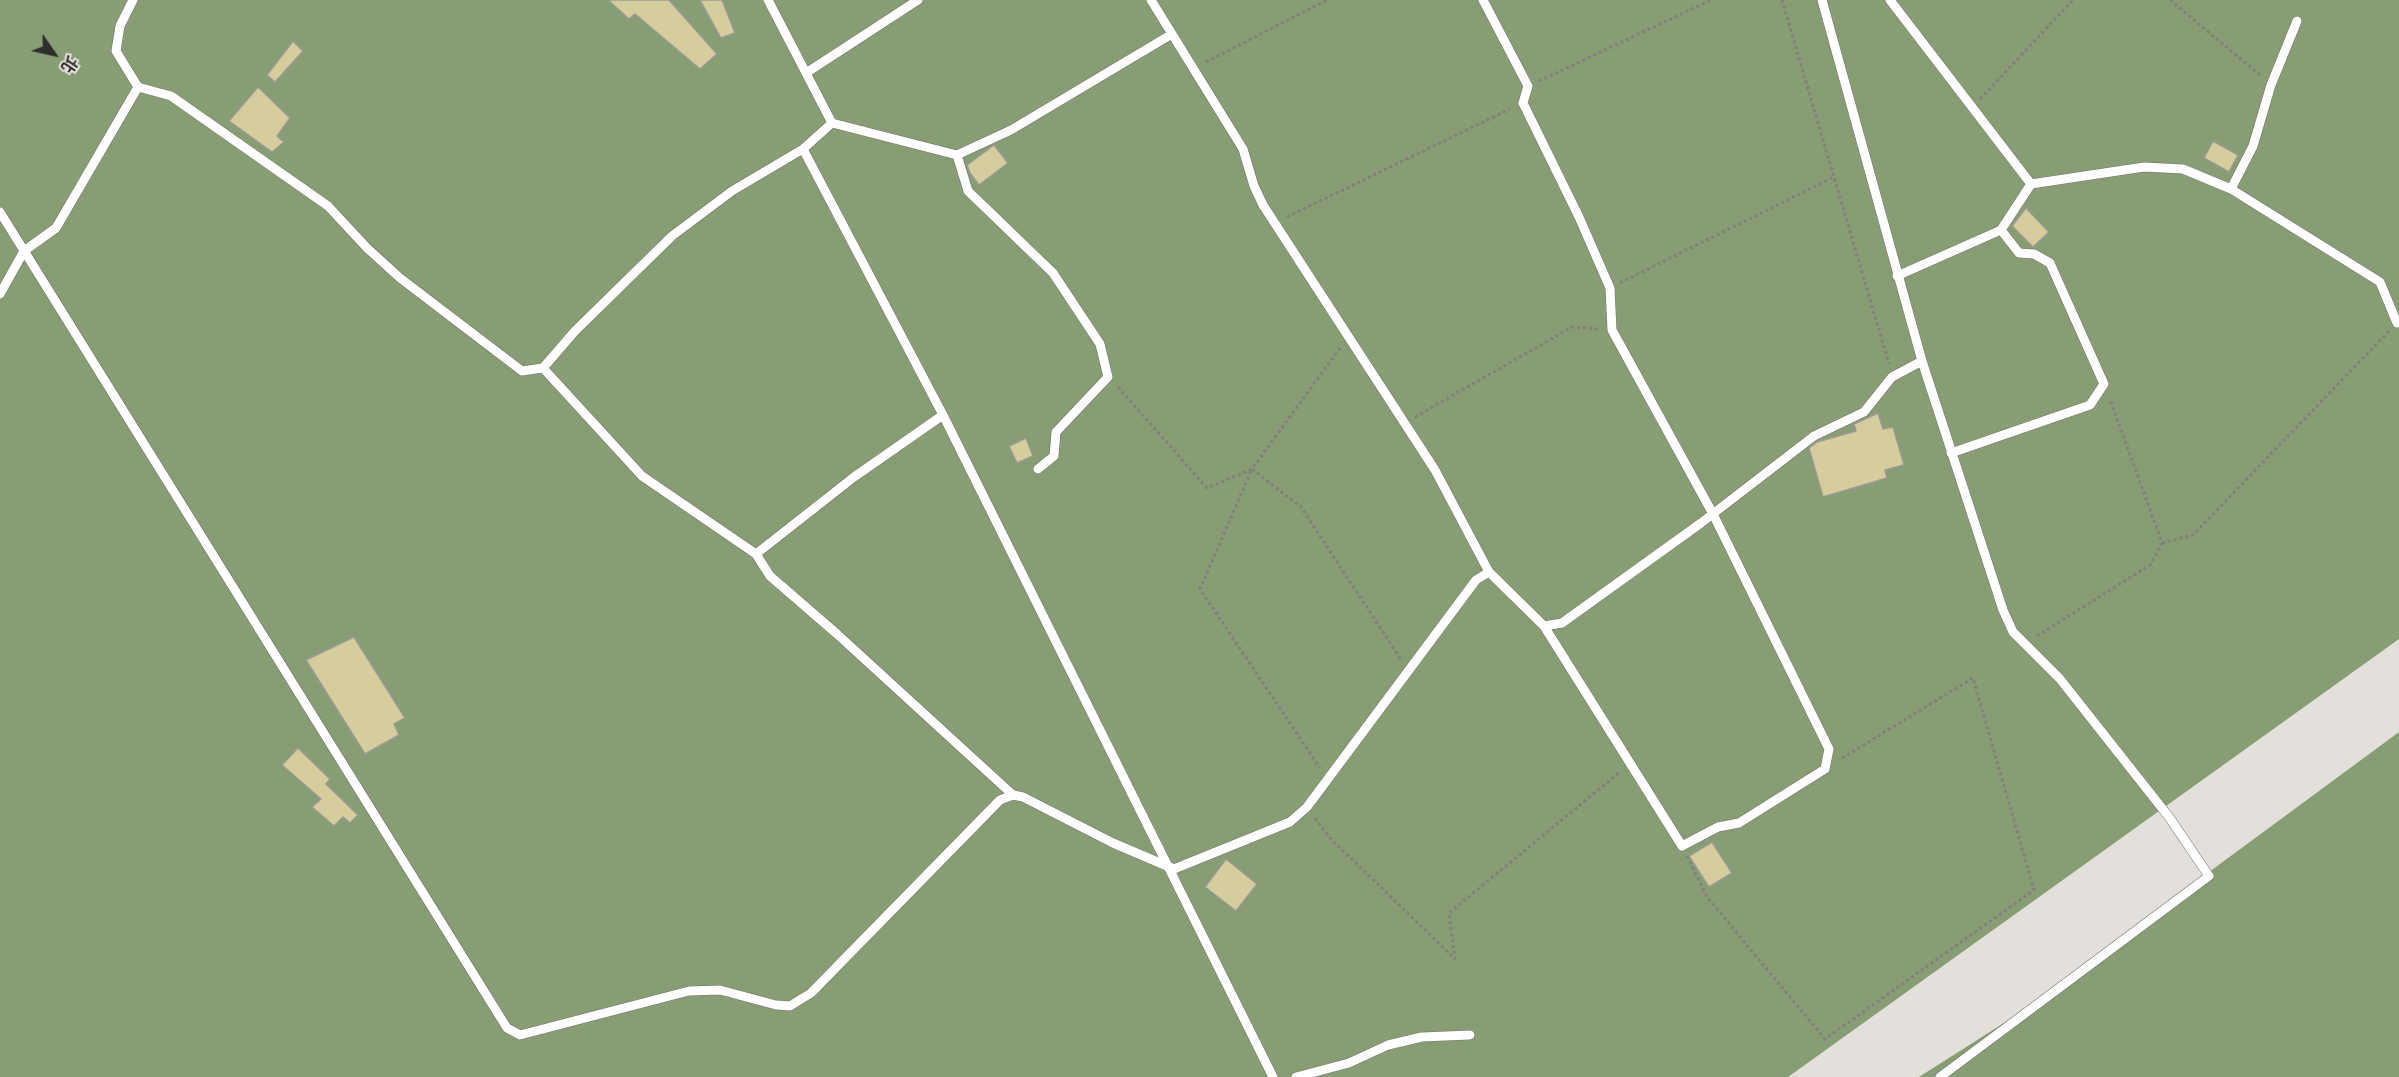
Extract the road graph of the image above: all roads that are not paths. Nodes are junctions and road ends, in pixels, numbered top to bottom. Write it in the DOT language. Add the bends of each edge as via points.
graph roads {
  1 [pos="133,0"];
  2 [pos="768,0"];
  3 [pos="918,0"];
  4 [pos="1151,0"];
  5 [pos="1483,0"];
  6 [pos="1821,0"];
  7 [pos="1890,0"];
  8 [pos="2296,21"];
  9 [pos="1172,34"];
  10 [pos="806,73"];
  11 [pos="138,87"];
  12 [pos="832,123"];
  13 [pos="803,149"];
  14 [pos="957,155"];
  15 [pos="2031,184"];
  16 [pos="2231,189"];
  17 [pos="0,212"];
  18 [pos="2001,230"];
  19 [pos="24,251"];
  20 [pos="1897,276"];
  21 [pos="0,294"];
  22 [pos="2397,323"];
  23 [pos="1922,361"];
  24 [pos="543,368"];
  25 [pos="943,415"];
  26 [pos="1951,453"];
  27 [pos="1038,469"];
  28 [pos="1713,514"];
  29 [pos="756,554"];
  30 [pos="1489,572"];
  31 [pos="1544,626"];
  32 [pos="1013,795"];
  33 [pos="1168,866"];
  34 [pos="1470,1035"];
  35 [pos="1273,1077"];
  36 [pos="1296,1077"];
  37 [pos="1940,1077"];
  1 -- 11 [label="lane" via="120,26 116,51"];
  2 -- 10 [label="lane"];
  3 -- 10 [label="lane"];
  4 -- 9 [label="lane"];
  5 -- 28 [label="lane" via="1528,86 1523,103 1610,288 1612,330"];
  6 -- 20 [label="lane"];
  7 -- 15 [label="lane"];
  8 -- 16 [label="lane" via="2253,146"];
  9 -- 14 [label="lane" via="1011,130"];
  9 -- 30 [label="lane" via="1243,149 1254,186 1274,223 1435,470"];
  10 -- 12 [label="lane"];
  11 -- 19 [label="lane" via="56,228"];
  11 -- 24 [label="lane" via="171,96 328,206 400,278 522,371"];
  12 -- 13 [label="lane"];
  12 -- 14 [label="lane"];
  13 -- 24 [label="lane" via="732,191 672,236"];
  13 -- 25 [label="lane"];
  14 -- 27 [label="lane" via="968,190 1053,273 1100,344 1108,377 1056,432 1054,456"];
  15 -- 16 [label="lane" via="2144,167 2183,169"];
  15 -- 18 [label="lane"];
  16 -- 22 [label="lane" via="2380,282"];
  17 -- 19 [label="lane"];
  18 -- 20 [label="lane"];
  18 -- 26 [label="lane" via="2019,253 2034,254 2050,263 2104,384 2090,405"];
  19 -- 21 [label="lane"];
  19 -- 32 [label="lane" via="507,1028 520,1035 689,991 720,990 790,1006 811,993 1000,800"];
  20 -- 23 [label="lane"];
  23 -- 26 [label="lane"];
  23 -- 28 [label="lane" via="1892,377 1864,412 1814,436"];
  24 -- 29 [label="lane" via="642,476"];
  25 -- 29 [label="lane" via="854,477"];
  25 -- 33 [label="lane"];
  26 -- 37 [label="lane" via="2013,632 2060,679 2161,806 2209,876"];
  28 -- 31 [label="lane" via="1562,623"];
  28 -- 31 [label="lane" via="1829,748 1825,769 1739,823 1719,827 1682,846"];
  29 -- 32 [label="lane" via="770,576"];
  30 -- 31 [label="lane"];
  30 -- 33 [label="lane" via="1476,580 1307,807 1290,822 1174,869"];
  32 -- 33 [label="lane"];
  33 -- 35 [label="lane"];
  34 -- 36 [label="lane" via="1422,1037 1388,1045 1349,1063"];
}
